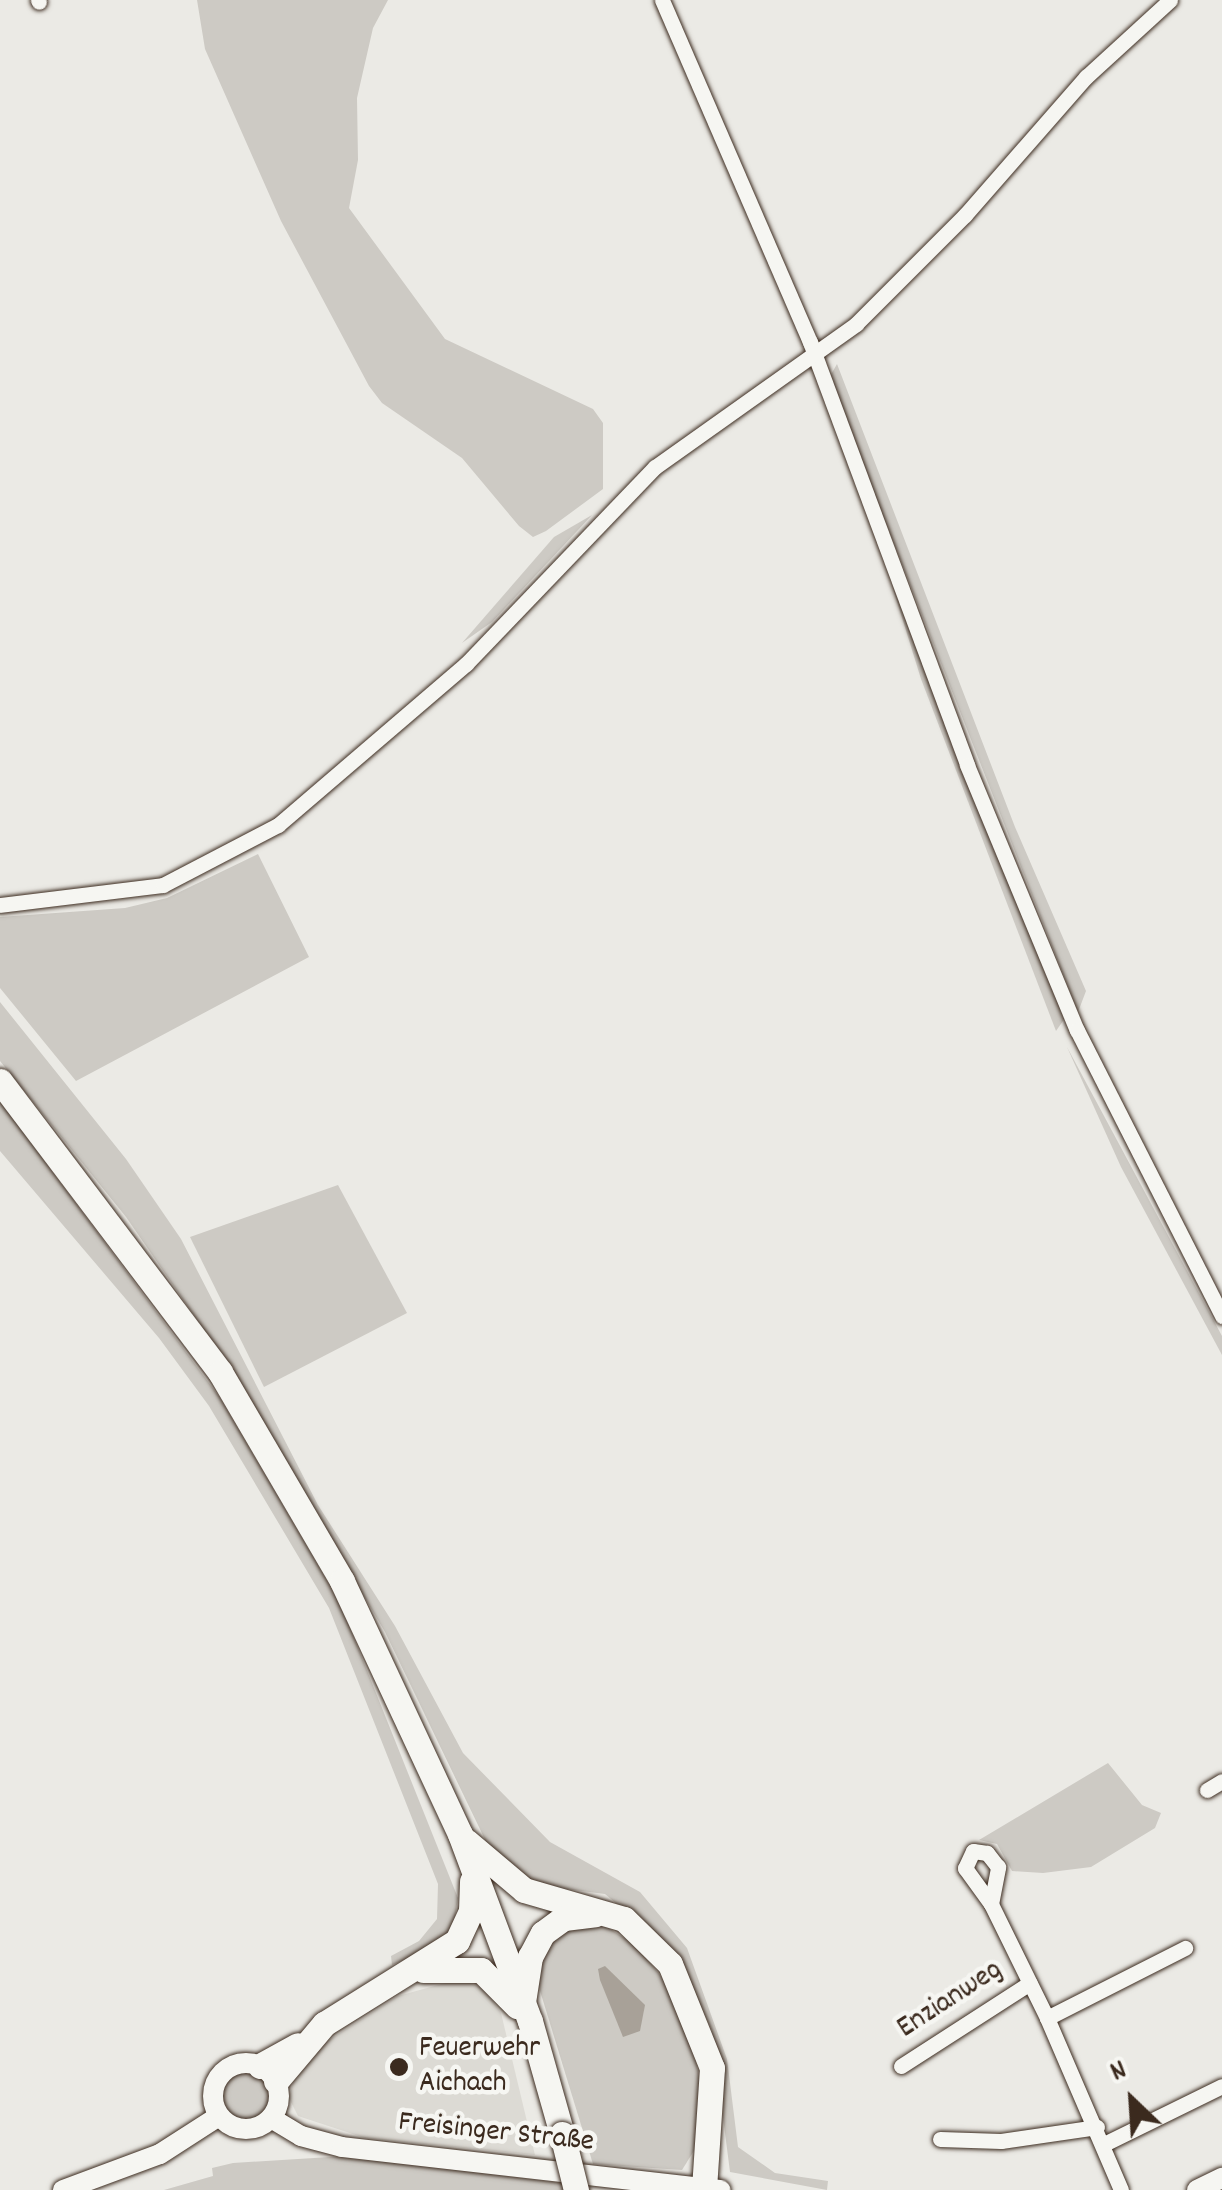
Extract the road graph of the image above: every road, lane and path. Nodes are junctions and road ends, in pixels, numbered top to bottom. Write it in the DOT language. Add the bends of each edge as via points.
graph roads {
  1 [pos="662,0"];
  2 [pos="1170,0"];
  3 [pos="816,356"];
  4 [pos="0,904"];
  5 [pos="0,1081"];
  6 [pos="1222,1316"];
  7 [pos="1222,1781"];
  8 [pos="1207,1790"];
  9 [pos="460,1834"];
  10 [pos="472,1866"];
  11 [pos="991,1904"];
  12 [pos="612,1914"];
  13 [pos="1185,1948"];
  14 [pos="413,1972"];
  15 [pos="1030,1983"];
  16 [pos="527,2011"];
  17 [pos="1047,2018"];
  18 [pos="901,2066"];
  19 [pos="268,2073"];
  20 [pos="1222,2086"];
  21 [pos="219,2116"];
  22 [pos="271,2118"];
  23 [pos="1097,2127"];
  24 [pos="940,2139"];
  25 [pos="1104,2144"];
  26 [pos="1222,2178"];
  27 [pos="712,2189"];
  28 [pos="63,2190"];
  29 [pos="576,2190"];
  30 [pos="1121,2190"];
  31 [pos="1197,2190"];
  1 -- 3 [label="street"];
  2 -- 3 [label="street" via="1086,77 898,284"];
  3 -- 4 [label="street" via="655,467 466,664 265,833 163,884"];
  3 -- 6 [label="street" via="967,765 1077,1030"];
  5 -- 9 [label="highway" via="114,1225 265,1443 342,1581"];
  7 -- 8 [label="street"];
  9 -- 10 [label="highway"];
  9 -- 12 [label="highway" via="512,1884"];
  10 -- 14 [label="highway" via="464,1932"];
  10 -- 16 [label="highway"];
  11 -- 15 [label="street"];
  12 -- 16 [label="highway" via="573,1916 549,1928 530,1957"];
  12 -- 27 [label="highway" via="646,1936 670,1964 708,2049"];
  13 -- 17 [label="street"];
  14 -- 16 [label="highway" via="481,1970"];
  14 -- 19 [label="highway" via="348,2007"];
  15 -- 17 [label="street"];
  15 -- 18 [label="street, Enzianweg"];
  16 -- 29 [label="highway, bridge"];
  17 -- 23 [label="street"];
  19 -- 21 [label="main road" via="238,2064 220,2074 212,2093"];
  19 -- 22 [label="main road" via="279,2100"];
  20 -- 25 [label="street"];
  21 -- 22 [label="main road, Freisinger Straße" via="246,2130"];
  21 -- 28 [label="main road" via="160,2154"];
  22 -- 27 [label="main road, Freisinger Straße" via="342,2147"];
  23 -- 24 [label="street" via="1001,2141"];
  23 -- 25 [label="street"];
  25 -- 30 [label="street"];
  26 -- 31 [label="main road"];
}
